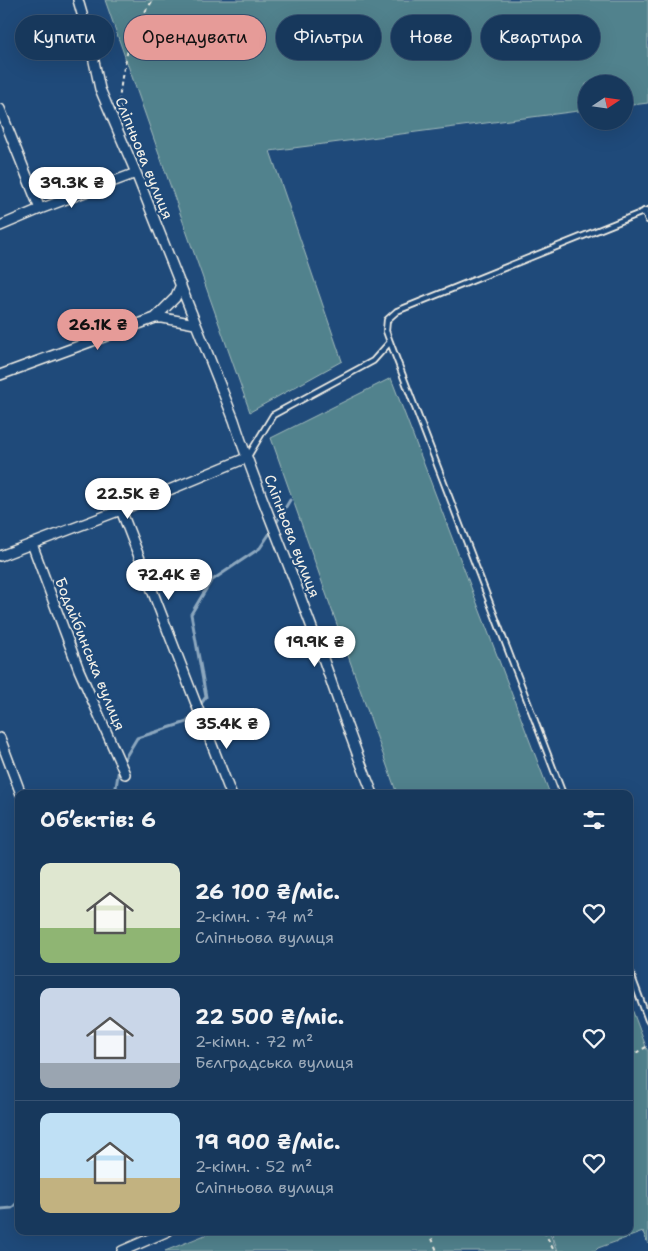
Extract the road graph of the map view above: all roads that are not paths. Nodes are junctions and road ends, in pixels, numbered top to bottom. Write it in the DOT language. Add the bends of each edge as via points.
graph roads {
  1 [pos="78,0"];
  2 [pos="0,109"];
  3 [pos="136,172"];
  4 [pos="40,209"];
  5 [pos="646,210"];
  6 [pos="648,220"];
  7 [pos="0,226"];
  8 [pos="180,286"];
  9 [pos="155,318"];
  10 [pos="196,324"];
  11 [pos="390,342"];
  12 [pos="0,375"];
  13 [pos="246,458"];
  14 [pos="122,510"];
  15 [pos="32,544"];
  16 [pos="0,556"];
  17 [pos="0,738"];
  18 [pos="126,774"];
  19 [pos="20,790"];
  20 [pos="229,790"];
  21 [pos="371,790"];
  22 [pos="561,790"];
  23 [pos="633,980"];
  24 [pos="648,1020"];
  25 [pos="159,1235"];
  26 [pos="122,1251"];
  1 -- 3 [label="street, Сліпньова вулиця" via="100,89"];
  2 -- 4 [label="street"];
  3 -- 4 [label="street"];
  3 -- 8 [label="street, Сліпньова вулиця"];
  4 -- 7 [label="street"];
  5 -- 6 [label="lane"];
  5 -- 11 [label="lane" via="397,311 387,320"];
  8 -- 9 [label="street" via="175,298"];
  8 -- 10 [label="street, Сліпньова вулиця"];
  9 -- 10 [label="street"];
  9 -- 12 [label="street"];
  10 -- 13 [label="street, Сліпньова вулиця"];
  11 -- 13 [label="lane" via="373,361 273,416"];
  11 -- 22 [label="lane"];
  13 -- 14 [label="street"];
  13 -- 21 [label="street, Сліпньова вулиця"];
  14 -- 15 [label="street"];
  14 -- 20 [label="street"];
  15 -- 16 [label="street"];
  15 -- 18 [label="street, Бодайбинська вулиця" via="78,670"];
  17 -- 19 [label="street"];
  23 -- 24 [label="lane"];
  25 -- 26 [label="street"];
}
